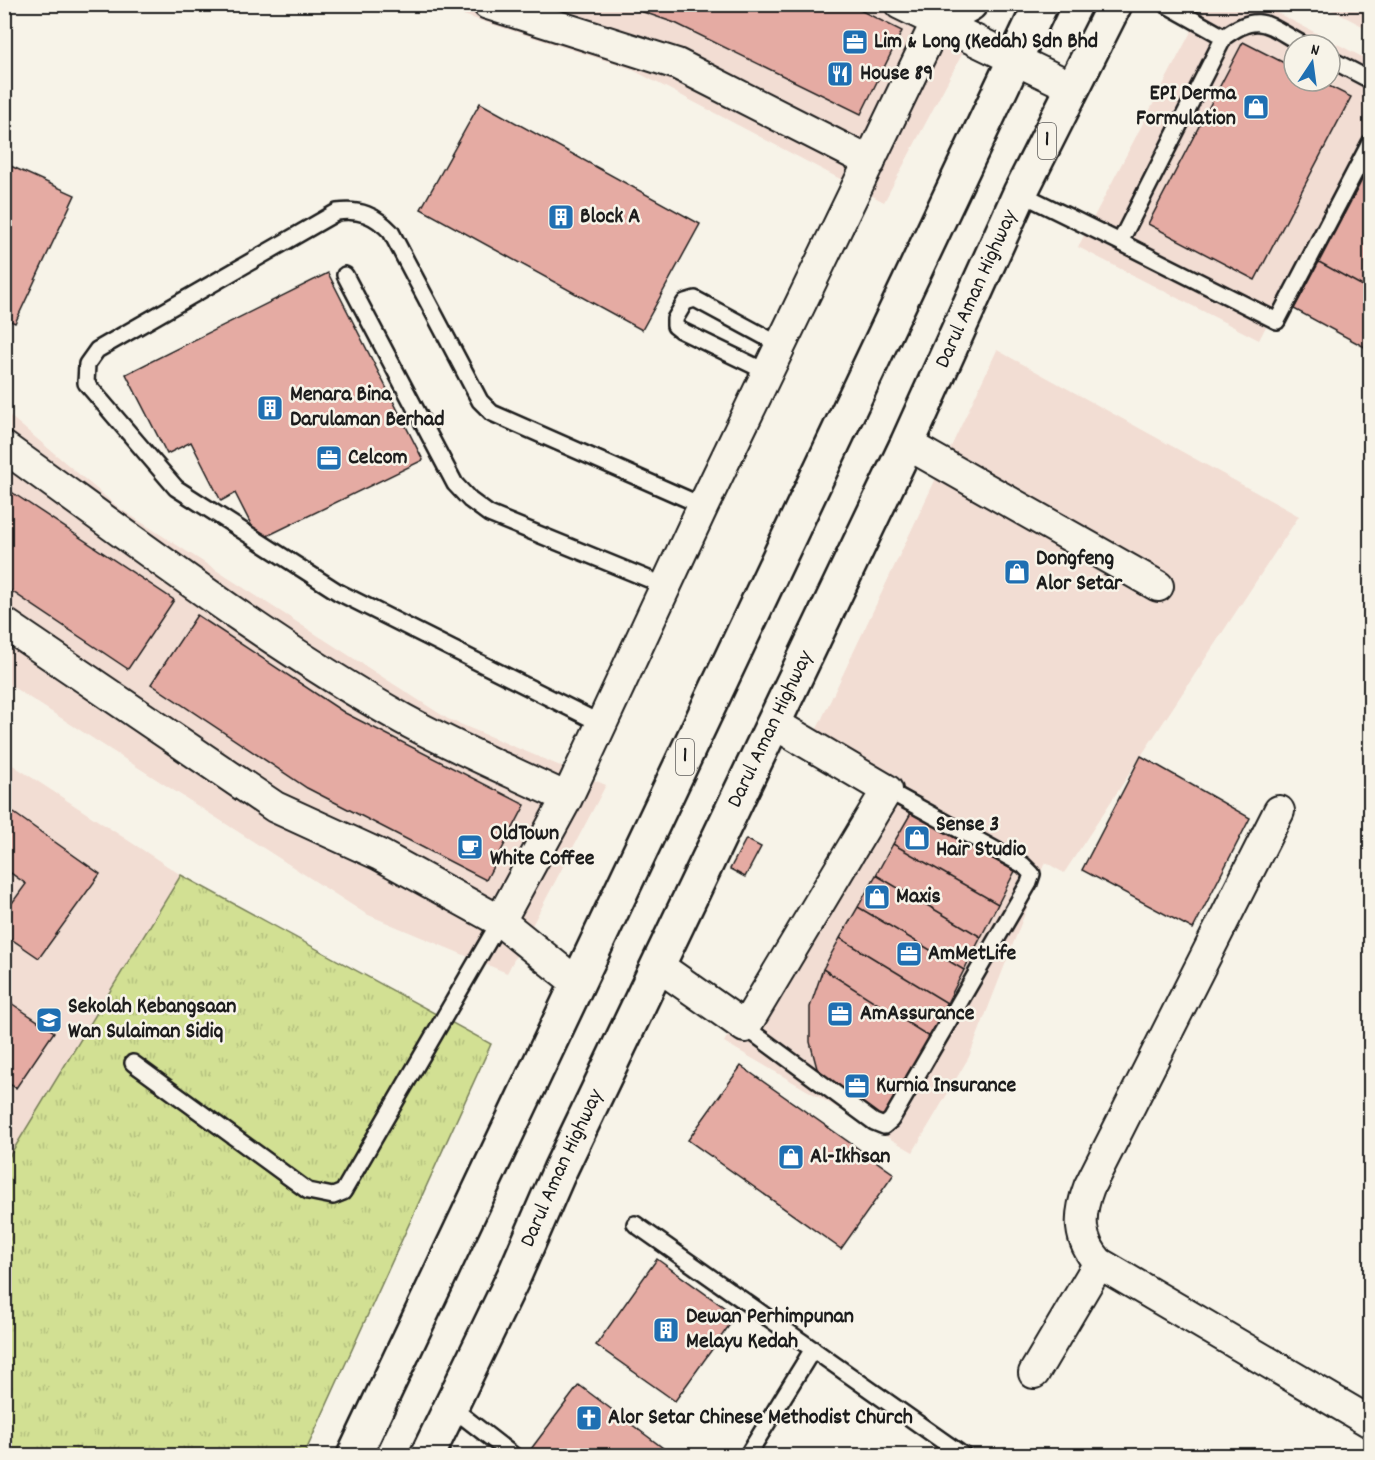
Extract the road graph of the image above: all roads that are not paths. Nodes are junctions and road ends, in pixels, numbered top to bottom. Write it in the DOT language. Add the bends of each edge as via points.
graph roads {
  1 [pos="488,4"];
  2 [pos="900,4"];
  3 [pos="970,4"];
  4 [pos="1115,4"];
  5 [pos="1165,4"];
  6 [pos="1031,7"];
  7 [pos="936,23"];
  8 [pos="1282,34"];
  9 [pos="1224,37"];
  10 [pos="1016,59"];
  11 [pos="1342,65"];
  12 [pos="1371,80"];
  13 [pos="1074,88"];
  14 [pos="1371,143"];
  15 [pos="870,162"];
  16 [pos="1020,193"];
  17 [pos="1120,242"];
  18 [pos="345,275"];
  19 [pos="782,346"];
  20 [pos="769,373"];
  21 [pos="907,444"];
  22 [pos="4,447"];
  23 [pos="703,506"];
  24 [pos="668,586"];
  25 [pos="1158,586"];
  26 [pos="4,622"];
  27 [pos="602,724"];
  28 [pos="775,724"];
  29 [pos="887,790"];
  30 [pos="567,798"];
  31 [pos="1279,811"];
  32 [pos="500,921"];
  33 [pos="657,965"];
  34 [pos="577,982"];
  35 [pos="745,1027"];
  36 [pos="133,1063"];
  37 [pos="635,1224"];
  38 [pos="1100,1263"];
  39 [pos="813,1349"];
  40 [pos="1034,1373"];
  41 [pos="451,1407"];
  42 [pos="1371,1422"];
  43 [pos="354,1455"];
  44 [pos="427,1455"];
  45 [pos="514,1455"];
  46 [pos="747,1455"];
  47 [pos="964,1455"];
  1 -- 15 [label="street" via="677,64"];
  2 -- 7 [label="street"];
  3 -- 7 [label="main road"];
  4 -- 13 [label="main road, Darul Aman Highway / 1"];
  5 -- 9 [label="lane"];
  6 -- 10 [label="main road, 1"];
  7 -- 10 [label="street"];
  7 -- 15 [label="street"];
  8 -- 9 [label="lane" via="1260,22 1246,22"];
  9 -- 17 [label="lane"];
  10 -- 13 [label="street"];
  10 -- 34 [label="main road, 1"];
  11 -- 12 [label="lane"];
  13 -- 16 [label="main road, Darul Aman Highway / 1"];
  14 -- 17 [label="lane" via="1277,321"];
  15 -- 19 [label="street"];
  16 -- 17 [label="lane"];
  16 -- 21 [label="main road, Darul Aman Highway / 1"];
  18 -- 24 [label="lane" via="455,484 470,500 489,514"];
  19 -- 20 [label="street"];
  19 -- 20 [label="lane" via="695,299 689,299 675,319 675,326"];
  20 -- 23 [label="street"];
  21 -- 25 [label="street"];
  21 -- 28 [label="main road, Darul Aman Highway / 1"];
  22 -- 30 [label="street" via="236,614 327,672 404,719"];
  23 -- 24 [label="street"];
  23 -- 27 [label="lane" via="492,413 480,401 391,232 367,213 337,212 97,350 87,364 86,383 176,488 338,592"];
  24 -- 27 [label="street"];
  26 -- 32 [label="street" via="275,807 380,855"];
  27 -- 30 [label="street"];
  28 -- 29 [label="street"];
  28 -- 33 [label="main road, Darul Aman Highway / 1"];
  29 -- 35 [label="street"];
  29 -- 35 [label="lane" via="1023,865 1032,874 891,1120 884,1126 874,1122"];
  30 -- 32 [label="street"];
  31 -- 38 [label="street" via="1089,1187 1080,1218 1082,1236"];
  32 -- 34 [label="street"];
  32 -- 36 [label="lane" via="343,1192 333,1196 308,1191"];
  33 -- 35 [label="street"];
  33 -- 41 [label="main road, Darul Aman Highway / 1"];
  34 -- 43 [label="main road, 1"];
  37 -- 39 [label="lane"];
  38 -- 40 [label="street"];
  38 -- 42 [label="street"];
  39 -- 46 [label="lane"];
  39 -- 47 [label="lane"];
  41 -- 44 [label="main road, Darul Aman Highway / 1"];
  41 -- 45 [label="lane"];
}
